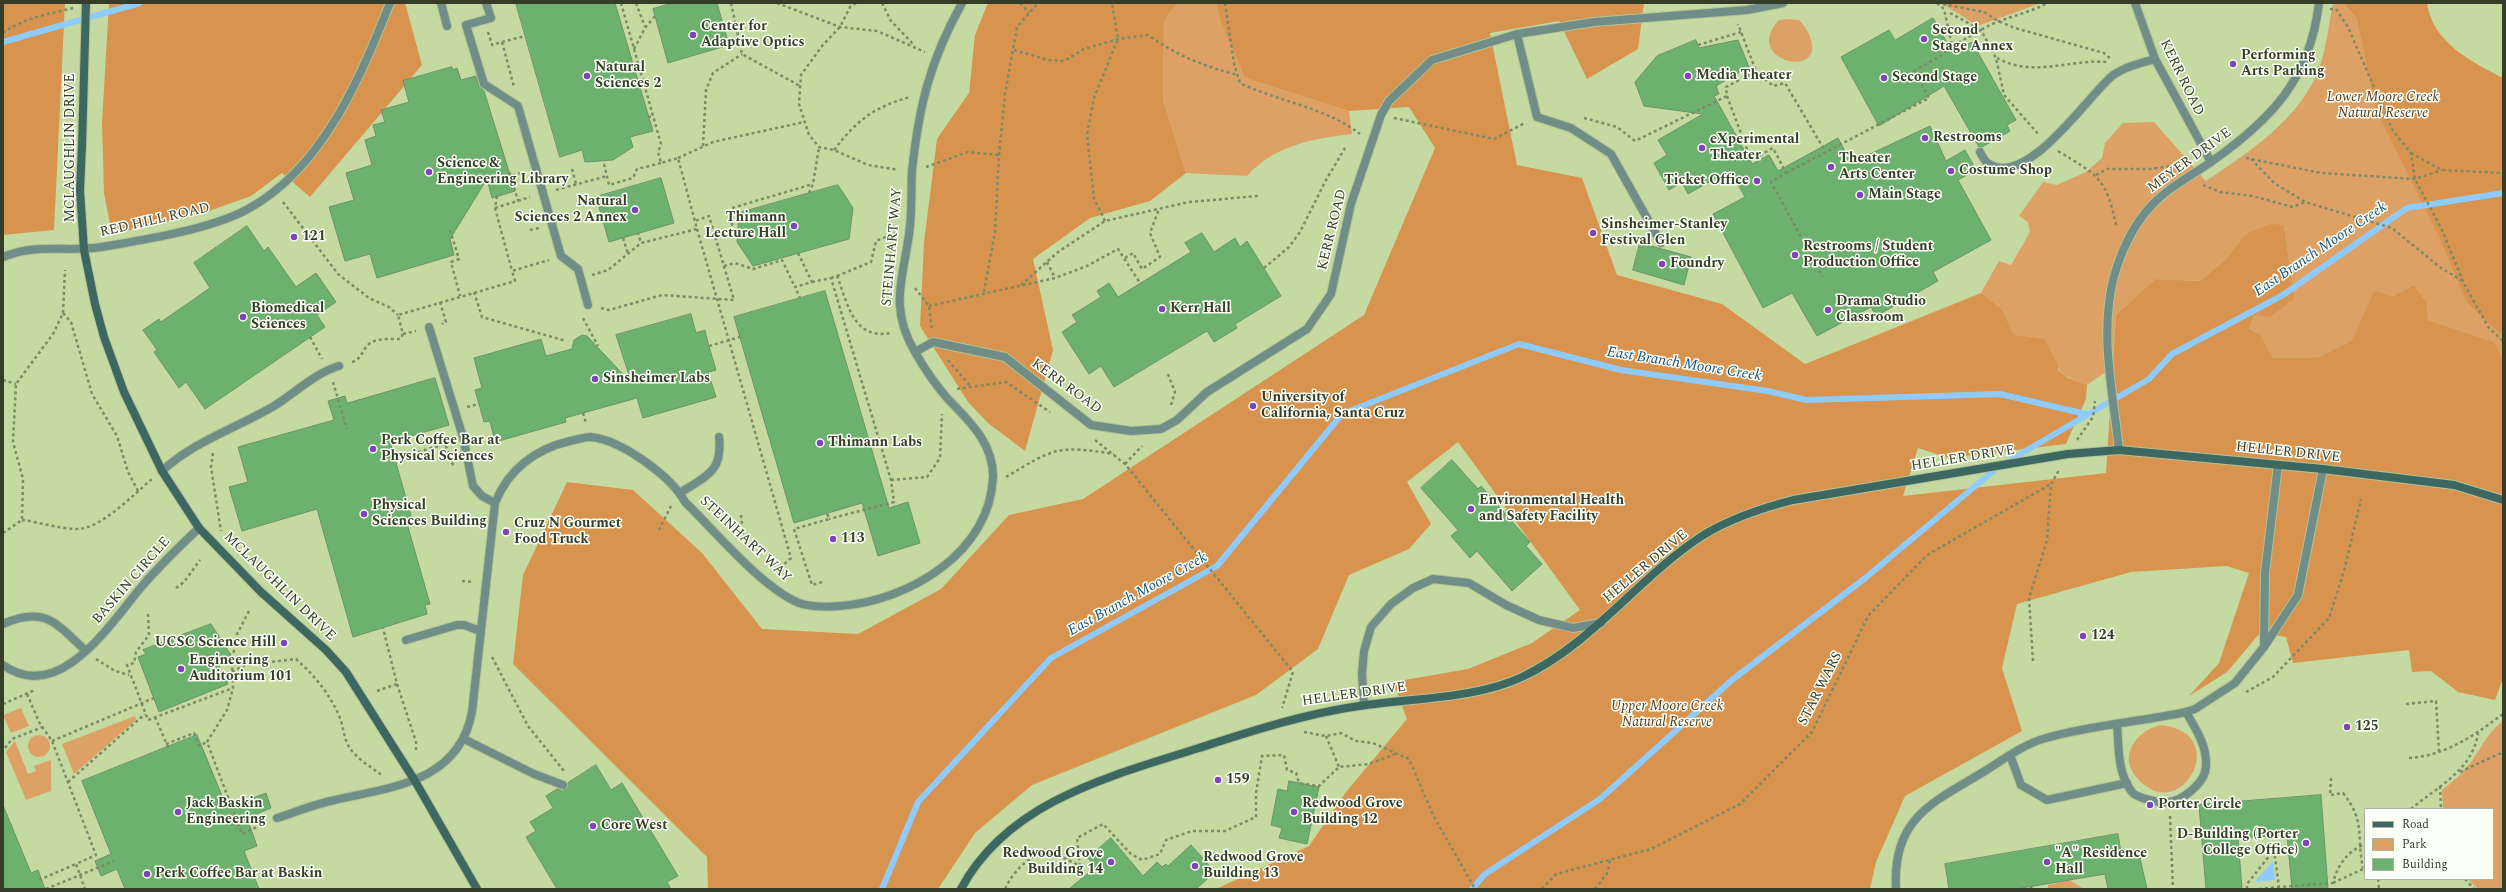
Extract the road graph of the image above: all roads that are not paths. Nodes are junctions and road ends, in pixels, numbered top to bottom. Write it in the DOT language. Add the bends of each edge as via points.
graph roads {
  1 [pos="86,3"];
  2 [pos="390,3"];
  3 [pos="441,3"];
  4 [pos="486,3"];
  5 [pos="962,3"];
  6 [pos="1784,3"];
  7 [pos="2135,3"];
  8 [pos="2319,6"];
  9 [pos="447,26"];
  10 [pos="1517,34"];
  11 [pos="2155,59"];
  12 [pos="1980,152"];
  13 [pos="2211,162"];
  14 [pos="1661,243"];
  15 [pos="84,250"];
  16 [pos="3,257"];
  17 [pos="588,305"];
  18 [pos="429,327"];
  19 [pos="915,352"];
  20 [pos="339,366"];
  21 [pos="719,437"];
  22 [pos="2119,450"];
  23 [pos="2278,465"];
  24 [pos="2323,469"];
  25 [pos="162,471"];
  26 [pos="680,493"];
  27 [pos="2503,500"];
  28 [pos="495,503"];
  29 [pos="199,528"];
  30 [pos="1601,623"];
  31 [pos="3,624"];
  32 [pos="480,631"];
  33 [pos="406,640"];
  34 [pos="2264,647"];
  35 [pos="86,651"];
  36 [pos="3,665"];
  37 [pos="1364,705"];
  38 [pos="2186,712"];
  39 [pos="2117,724"];
  40 [pos="464,739"];
  41 [pos="2010,755"];
  42 [pos="415,781"];
  43 [pos="2127,783"];
  44 [pos="564,785"];
  45 [pos="277,818"];
  46 [pos="477,889"];
  47 [pos="961,889"];
  48 [pos="1896,889"];
  1 -- 15 [label="main road, MCLAUGHLIN DRIVE, bridge" via="80,190"];
  2 -- 15 [label="street, RED HILL ROAD" via="369,55 333,123 303,163 275,192 248,209 172,234"];
  3 -- 9 [label="street"];
  4 -- 17 [label="street" via="490,18 466,25 484,84 518,106 561,256 578,269"];
  5 -- 19 [label="street, STEINHART WAY" via="935,57 924,92 912,172 910,227 899,295 904,331"];
  6 -- 10 [label="street, KERR ROAD" via="1734,11 1594,22"];
  7 -- 11 [label="street, KERR ROAD"];
  8 -- 13 [label="street, MEYER DRIVE" via="2306,60 2278,105 2241,140"];
  10 -- 14 [label="street" via="1537,117 1571,128 1611,154"];
  10 -- 19 [label="street, KERR ROAD" via="1432,60 1389,101 1381,115 1351,204 1331,294 1307,329 1207,392 1177,420 1161,429 1131,431 1091,425 1005,357 933,342"];
  11 -- 12 [label="street" via="2132,66 2113,76 2048,145 2011,167 1996,168 1987,163"];
  11 -- 13 [label="street, KERR ROAD"];
  13 -- 22 [label="street, MEYER DRIVE" via="2150,207 2127,241 2114,277 2108,318 2110,376"];
  15 -- 16 [label="street, RED HILL ROAD" via="29,250"];
  15 -- 25 [label="main road, MCLAUGHLIN DRIVE" via="95,304 107,344 124,392"];
  18 -- 28 [label="street" via="463,437 473,486 482,496"];
  19 -- 26 [label="street, STEINHART WAY" via="930,377 970,420 983,439 993,476 980,523 966,545 927,578 903,590 858,604 802,604 786,597 766,582 685,502"];
  20 -- 25 [label="street" via="327,370 274,406 214,436"];
  21 -- 26 [label="street" via="721,454 715,467"];
  22 -- 23 [label="main road, HELLER DRIVE"];
  22 -- 30 [label="main road, HELLER DRIVE" via="2068,454 1793,500 1760,508 1705,534 1673,558"];
  23 -- 24 [label="main road, HELLER DRIVE"];
  23 -- 34 [label="street" via="2265,573"];
  24 -- 27 [label="main road, HELLER DRIVE" via="2454,486 2485,492"];
  24 -- 34 [label="street" via="2298,595"];
  25 -- 29 [label="main road, MCLAUGHLIN DRIVE"];
  26 -- 28 [label="street, STEINHART WAY" via="656,470 625,449 590,437 560,443 518,467 506,481"];
  28 -- 32 [label="street, STEINHART WAY"];
  29 -- 35 [label="street, BASKIN CIRCLE" via="163,562"];
  29 -- 42 [label="main road, MCLAUGHLIN DRIVE" via="261,592 326,650 346,672"];
  30 -- 37 [label="main road, HELLER DRIVE" via="1556,659 1520,678 1469,693"];
  30 -- 37 [label="street" via="1573,628 1539,620 1469,582 1433,579 1413,588 1391,604 1371,627 1362,666"];
  31 -- 35 [label="street" via="24,617 45,616"];
  32 -- 33 [label="street" via="464,625"];
  32 -- 40 [label="street, STEINHART WAY" via="472,712"];
  34 -- 38 [label="street" via="2235,683 2195,709"];
  35 -- 36 [label="street, BASKIN CIRCLE" via="66,667 48,674 13,672"];
  37 -- 47 [label="main road, HELLER DRIVE" via="1290,719 1079,788 1031,814 1011,829 986,852"];
  38 -- 39 [label="street"];
  38 -- 43 [label="street" via="2204,745 2205,772 2195,787 2169,802 2144,799 2132,793"];
  39 -- 41 [label="street" via="2045,738"];
  39 -- 43 [label="street" via="2121,772"];
  40 -- 42 [label="street, STEINHART WAY" via="447,761"];
  40 -- 44 [label="street" via="534,774"];
  41 -- 43 [label="street" via="2021,785 2047,800"];
  41 -- 48 [label="street" via="1936,800 1920,814 1900,843 1895,866"];
  42 -- 45 [label="street, STEINHART WAY" via="329,801"];
  42 -- 46 [label="main road, MCLAUGHLIN DRIVE"];
}
